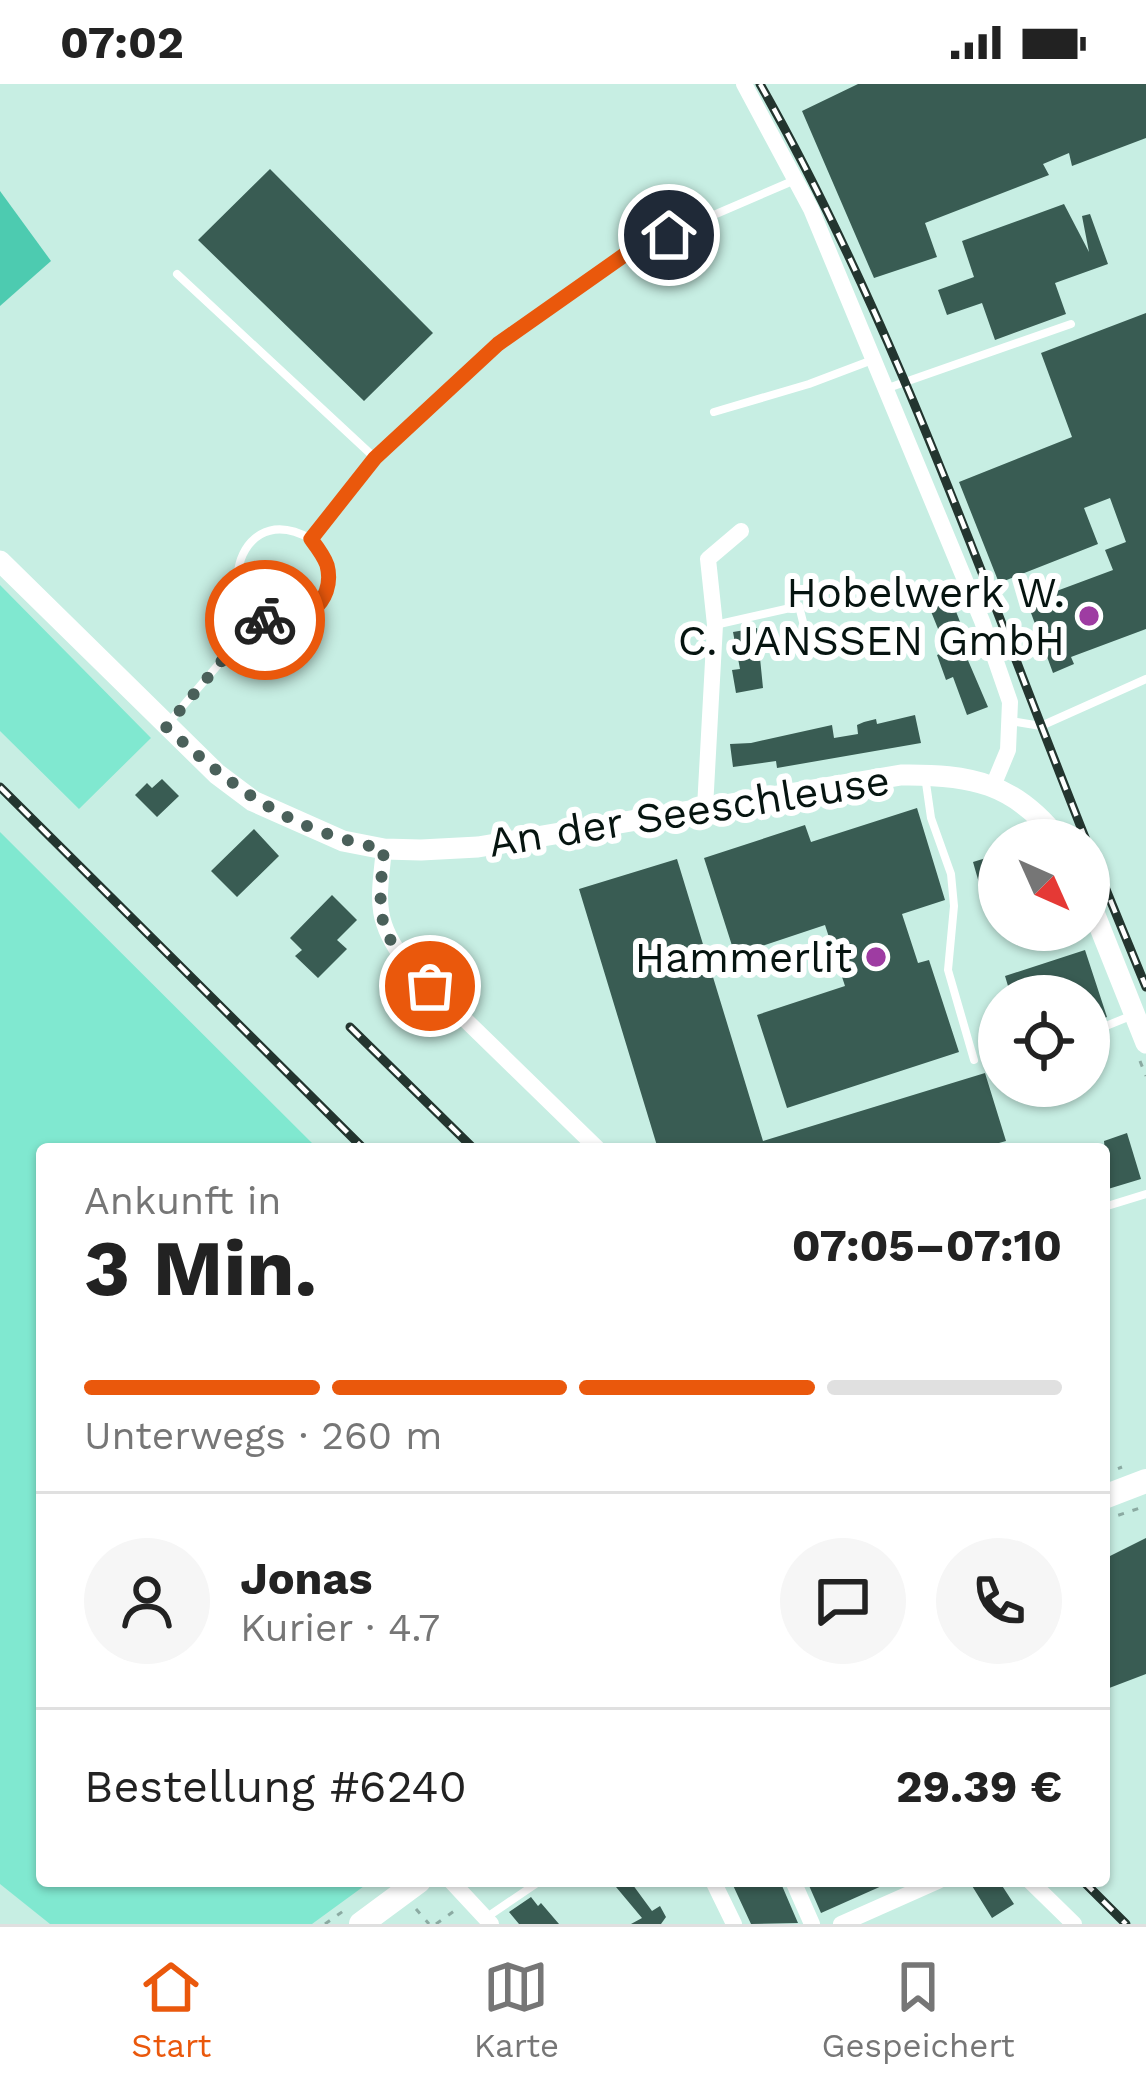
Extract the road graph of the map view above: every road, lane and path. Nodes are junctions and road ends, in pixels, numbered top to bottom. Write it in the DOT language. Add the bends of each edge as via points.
graph roads {
  1 [pos="744,84"];
  2 [pos="796,179"];
  3 [pos="177,274"];
  4 [pos="1071,324"];
  5 [pos="876,359"];
  6 [pos="888,388"];
  7 [pos="714,412"];
  8 [pos="375,458"];
  9 [pos="740,531"];
  10 [pos="311,539"];
  11 [pos="0,561"];
  12 [pos="259,617"];
  13 [pos="715,625"];
  14 [pos="805,630"];
  15 [pos="1146,680"];
  16 [pos="1009,721"];
  17 [pos="166,727"];
  18 [pos="925,775"];
  19 [pos="993,786"];
  20 [pos="706,808"];
  21 [pos="1039,819"];
  22 [pos="384,849"];
  23 [pos="1109,951"];
  24 [pos="1135,1015"];
  25 [pos="1110,1025"];
  26 [pos="1146,1043"];
  27 [pos="974,1060"];
  28 [pos="592,1143"];
  29 [pos="1146,1194"];
  30 [pos="1110,1205"];
  31 [pos="1146,1481"];
  32 [pos="1110,1495"];
  33 [pos="1146,1506"];
  34 [pos="1110,1518"];
  35 [pos="456,1887"];
  36 [pos="532,1887"];
  37 [pos="715,1887"];
  38 [pos="796,1887"];
  39 [pos="924,1887"];
  40 [pos="1036,1887"];
  41 [pos="413,1894"];
  42 [pos="468,1901"];
  43 [pos="488,1921"];
  44 [pos="361,1924"];
  45 [pos="429,1924"];
  46 [pos="436,1924"];
  47 [pos="734,1924"];
  48 [pos="812,1924"];
  49 [pos="841,1924"];
  50 [pos="1074,1924"];
  1 -- 2 [label="street"];
  2 -- 5 [label="street"];
  2 -- 8 [label="lane" via="630,251 498,344"];
  3 -- 8 [label="lane"];
  4 -- 6 [label="lane"];
  5 -- 6 [label="street"];
  5 -- 7 [label="lane"];
  6 -- 16 [label="street" via="982,621"];
  8 -- 10 [label="lane"];
  9 -- 13 [label="street" via="708,559"];
  10 -- 12 [label="lane" via="326,561 322,602 289,623"];
  10 -- 12 [label="lane" via="269,532 238,561 239,596"];
  11 -- 17 [label="street, An der Seeschleuse"];
  12 -- 17 [label="lane"];
  13 -- 14 [label="lane" via="799,606"];
  13 -- 20 [label="street"];
  15 -- 16 [label="lane" via="1041,726"];
  16 -- 19 [label="street"];
  17 -- 22 [label="street, An der Seeschleuse" via="253,801 343,841"];
  18 -- 19 [label="street, An der Seeschleuse"];
  18 -- 20 [label="street, An der Seeschleuse"];
  18 -- 27 [label="lane" via="951,874 948,970"];
  19 -- 21 [label="street"];
  20 -- 22 [label="street, An der Seeschleuse" via="478,847"];
  22 -- 28 [label="street" via="379,907 386,937"];
  23 -- 24 [label="street"];
  24 -- 25 [label="lane"];
  24 -- 26 [label="street"];
  29 -- 30 [label="lane"];
  31 -- 32 [label="main road"];
  33 -- 34 [label="path"];
  35 -- 42 [label="street"];
  36 -- 43 [label="lane"];
  37 -- 47 [label="street"];
  38 -- 48 [label="street"];
  39 -- 49 [label="street"];
  40 -- 50 [label="street"];
  41 -- 44 [label="main road"];
  41 -- 45 [label="path"];
  42 -- 43 [label="street"];
  42 -- 46 [label="path"];
}
